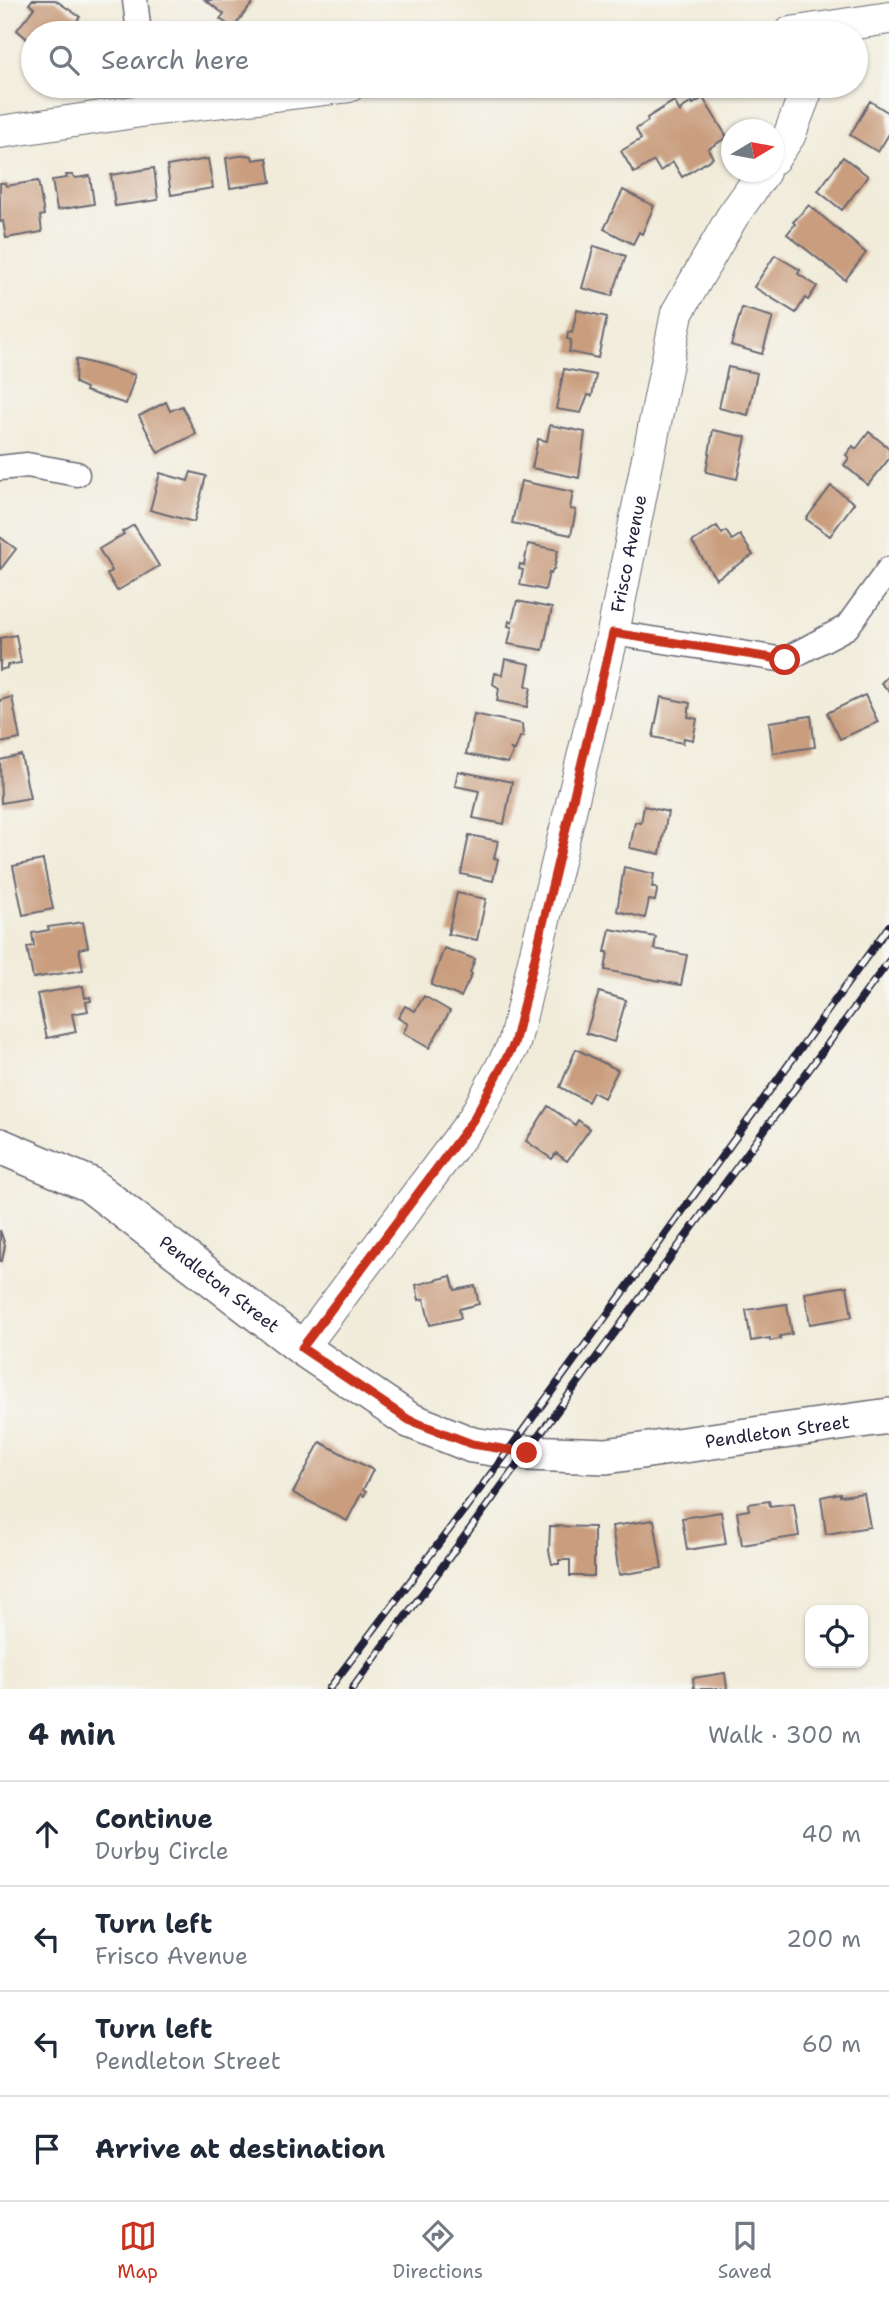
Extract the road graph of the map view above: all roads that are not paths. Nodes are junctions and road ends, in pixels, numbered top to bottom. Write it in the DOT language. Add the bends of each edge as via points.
graph roads {
  1 [pos="135,0"];
  2 [pos="889,18"];
  3 [pos="138,21"];
  4 [pos="831,21"];
  5 [pos="146,98"];
  6 [pos="803,98"];
  7 [pos="0,132"];
  8 [pos="784,143"];
  9 [pos="757,182"];
  10 [pos="0,468"];
  11 [pos="77,474"];
  12 [pos="889,569"];
  13 [pos="613,633"];
  14 [pos="0,1146"];
  15 [pos="302,1348"];
  16 [pos="889,1416"];
  1 -- 3 [label="street"];
  2 -- 4 [label="street"];
  5 -- 7 [label="street"];
  6 -- 8 [label="street"];
  9 -- 13 [label="street, Frisco Avenue" via="677,313"];
  10 -- 11 [label="street" via="27,465"];
  12 -- 13 [label="street" via="847,627 785,660"];
  13 -- 15 [label="street, Frisco Avenue" via="514,1044 473,1120"];
  14 -- 15 [label="main road, Pendleton Street" via="89,1184"];
  15 -- 16 [label="main road, Pendleton Street" via="409,1420 472,1444 527,1453 606,1456"];
}
